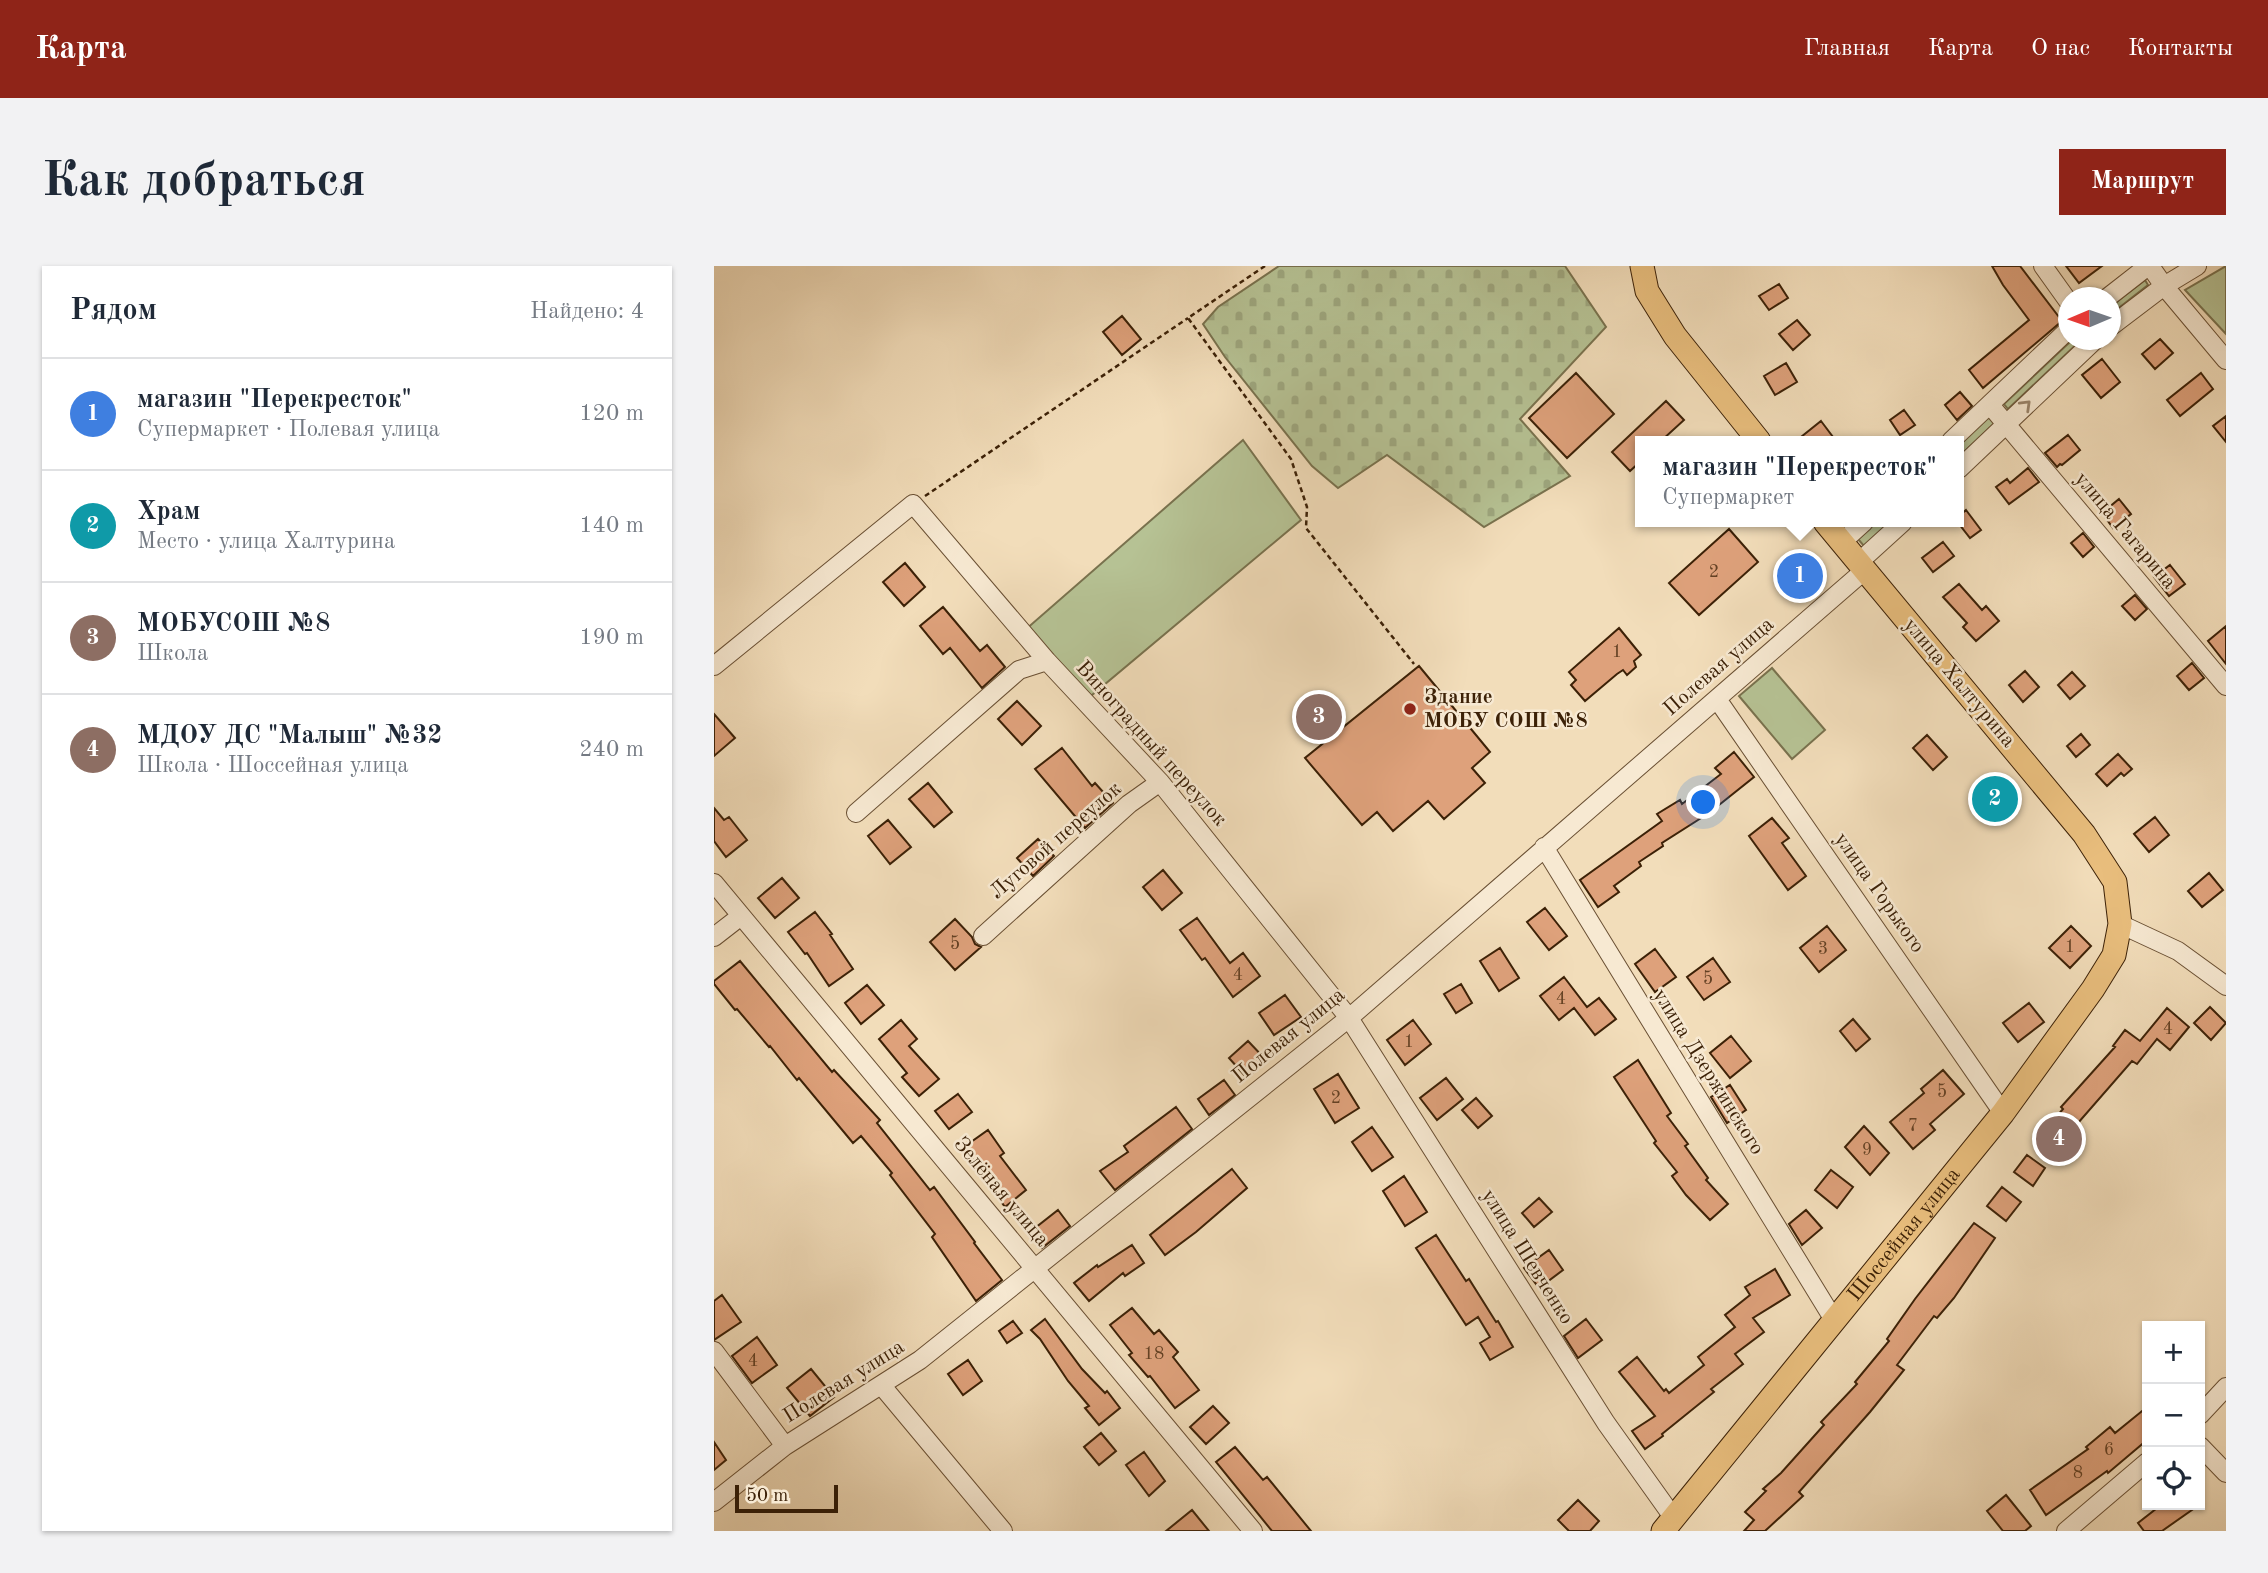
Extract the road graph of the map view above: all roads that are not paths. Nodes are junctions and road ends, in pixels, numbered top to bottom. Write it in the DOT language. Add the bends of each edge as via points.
graph roads {
  1 [pos="1642,266"];
  2 [pos="2043,266"];
  3 [pos="2149,266"];
  4 [pos="2197,266"];
  5 [pos="2164,286"];
  6 [pos="2058,287"];
  7 [pos="2121,287"];
  8 [pos="2121,319"];
  9 [pos="2058,340"];
  10 [pos="2084,350"];
  11 [pos="2226,360"];
  12 [pos="1990,405"];
  13 [pos="2006,424"];
  14 [pos="1755,436"];
  15 [pos="1956,436"];
  16 [pos="1964,464"];
  17 [pos="1829,527"];
  18 [pos="1858,527"];
  19 [pos="1898,527"];
  20 [pos="1842,542"];
  21 [pos="1862,566"];
  22 [pos="1047,661"];
  23 [pos="714,666"];
  24 [pos="2226,686"];
  25 [pos="1717,699"];
  26 [pos="1160,782"];
  27 [pos="856,813"];
  28 [pos="1544,847"];
  29 [pos="714,883"];
  30 [pos="741,916"];
  31 [pos="2120,924"];
  32 [pos="983,936"];
  33 [pos="714,937"];
  34 [pos="2226,986"];
  35 [pos="1349,1018"];
  36 [pos="2003,1113"];
  37 [pos="1036,1269"];
  38 [pos="1834,1320"];
  39 [pos="714,1351"];
  40 [pos="882,1387"];
  41 [pos="2226,1387"];
  42 [pos="2205,1410"];
  43 [pos="785,1446"];
  44 [pos="2201,1447"];
  45 [pos="2142,1466"];
  46 [pos="2226,1473"];
  47 [pos="714,1502"];
  48 [pos="1668,1524"];
  49 [pos="1003,1531"];
  50 [pos="1253,1531"];
  51 [pos="2066,1531"];
  1 -- 14 [label="main road" via="1647,291 1675,336"];
  2 -- 6 [label="street"];
  3 -- 5 [label="street"];
  3 -- 7 [label="street"];
  4 -- 5 [label="street"];
  5 -- 8 [label="street"];
  5 -- 11 [label="street"];
  9 -- 12 [label="street"];
  13 -- 10 [label="street, one-way"];
  12 -- 13 [label="street, улица Гагарина"];
  12 -- 15 [label="street"];
  13 -- 16 [label="street"];
  13 -- 24 [label="street, улица Гагарина"];
  17 -- 20 [label="main road, улица Халтурина"];
  18 -- 20 [label="street"];
  19 -- 21 [label="street, Полевая улица"];
  20 -- 21 [label="main road, улица Халтурина"];
  21 -- 25 [label="street, Полевая улица"];
  21 -- 31 [label="main road, улица Халтурина" via="2084,834 2115,882"];
  22 -- 23 [label="street, Виноградный переулок" via="914,504"];
  22 -- 26 [label="street, Виноградный переулок"];
  22 -- 27 [label="street" via="1019,670"];
  25 -- 28 [label="street, Полевая улица"];
  25 -- 36 [label="street, улица Горького"];
  26 -- 32 [label="street, Луговой переулок" via="1129,804"];
  26 -- 35 [label="street, Виноградный переулок"];
  28 -- 35 [label="street, Полевая улица"];
  28 -- 38 [label="street, улица Дзержинского"];
  29 -- 30 [label="street, Зелёная улица"];
  30 -- 33 [label="street"];
  30 -- 37 [label="street, Зелёная улица"];
  31 -- 34 [label="street" via="2178,951"];
  31 -- 36 [label="main road, Шоссейная улица" via="2114,956"];
  35 -- 37 [label="street, Полевая улица"];
  35 -- 48 [label="street, улица Шевченко"];
  36 -- 38 [label="main road, Шоссейная улица"];
  37 -- 40 [label="street, Полевая улица"];
  37 -- 50 [label="street, Зелёная улица"];
  38 -- 48 [label="main road, Шоссейная улица"];
  39 -- 43 [label="street"];
  40 -- 43 [label="street, Полевая улица"];
  40 -- 49 [label="street"];
  41 -- 42 [label="street"];
  43 -- 47 [label="street, Полевая улица"];
  44 -- 46 [label="street"];
  45 -- 51 [label="street"];
}
